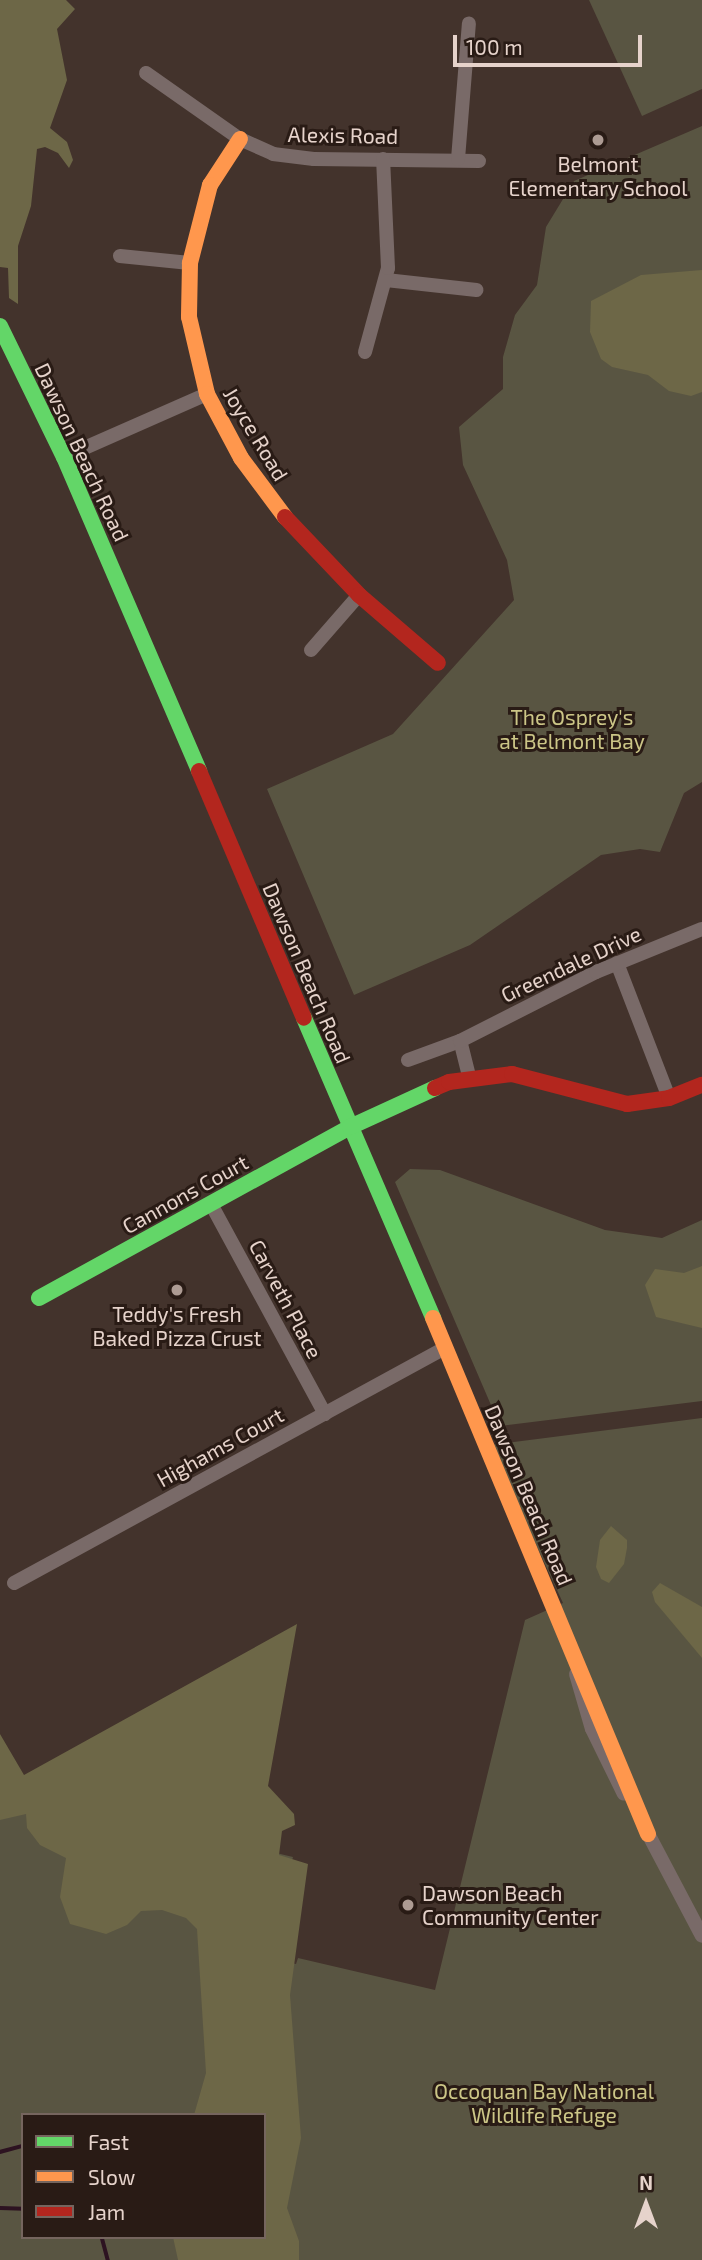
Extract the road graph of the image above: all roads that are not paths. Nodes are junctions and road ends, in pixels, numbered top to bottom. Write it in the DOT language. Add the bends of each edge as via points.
graph roads {
  1 [pos="469,23"];
  2 [pos="146,73"];
  3 [pos="240,139"];
  4 [pos="383,159"];
  5 [pos="458,159"];
  6 [pos="479,161"];
  7 [pos="120,256"];
  8 [pos="190,263"];
  9 [pos="386,280"];
  10 [pos="476,290"];
  11 [pos="0,328"];
  12 [pos="365,352"];
  13 [pos="207,394"];
  14 [pos="64,457"];
  15 [pos="359,595"];
  16 [pos="311,650"];
  17 [pos="438,663"];
  18 [pos="702,929"];
  19 [pos="617,963"];
  20 [pos="460,1041"];
  21 [pos="408,1060"];
  22 [pos="470,1076"];
  23 [pos="702,1084"];
  24 [pos="669,1098"];
  25 [pos="350,1126"];
  26 [pos="211,1204"];
  27 [pos="39,1298"];
  28 [pos="445,1348"];
  29 [pos="325,1413"];
  30 [pos="15,1583"];
  31 [pos="648,1834"];
  32 [pos="702,1936"];
  1 -- 5 [label="street"];
  2 -- 3 [label="street, Alexis Road"];
  3 -- 4 [label="street, Alexis Road" via="293,158"];
  3 -- 8 [label="street, Joyce Road" via="210,186"];
  4 -- 5 [label="street, Alexis Road"];
  4 -- 9 [label="street" via="389,243"];
  5 -- 6 [label="street, Alexis Road"];
  7 -- 8 [label="street"];
  8 -- 13 [label="street, Joyce Road" via="189,317"];
  9 -- 10 [label="street"];
  9 -- 12 [label="street"];
  11 -- 14 [label="street, Dawson Beach Road"];
  13 -- 14 [label="street"];
  13 -- 15 [label="street, Joyce Road" via="258,482 318,555"];
  14 -- 25 [label="street, Dawson Beach Road"];
  15 -- 16 [label="street"];
  15 -- 17 [label="street, Joyce Road"];
  18 -- 19 [label="street, Greendale Drive"];
  19 -- 20 [label="street, Greendale Drive"];
  19 -- 24 [label="street"];
  20 -- 21 [label="street, Greendale Drive"];
  20 -- 22 [label="street"];
  22 -- 24 [label="street" via="529,1077 616,1103"];
  22 -- 25 [label="street, Cannons Court"];
  23 -- 24 [label="street"];
  25 -- 26 [label="street, Cannons Court"];
  25 -- 28 [label="street, Dawson Beach Road"];
  26 -- 27 [label="street, Cannons Court"];
  26 -- 29 [label="street, Carveth Place"];
  28 -- 29 [label="street, Highams Court"];
  28 -- 31 [label="street, Dawson Beach Road"];
  29 -- 30 [label="street, Highams Court"];
  31 -- 32 [label="street, Dawson Beach Road"];
}
